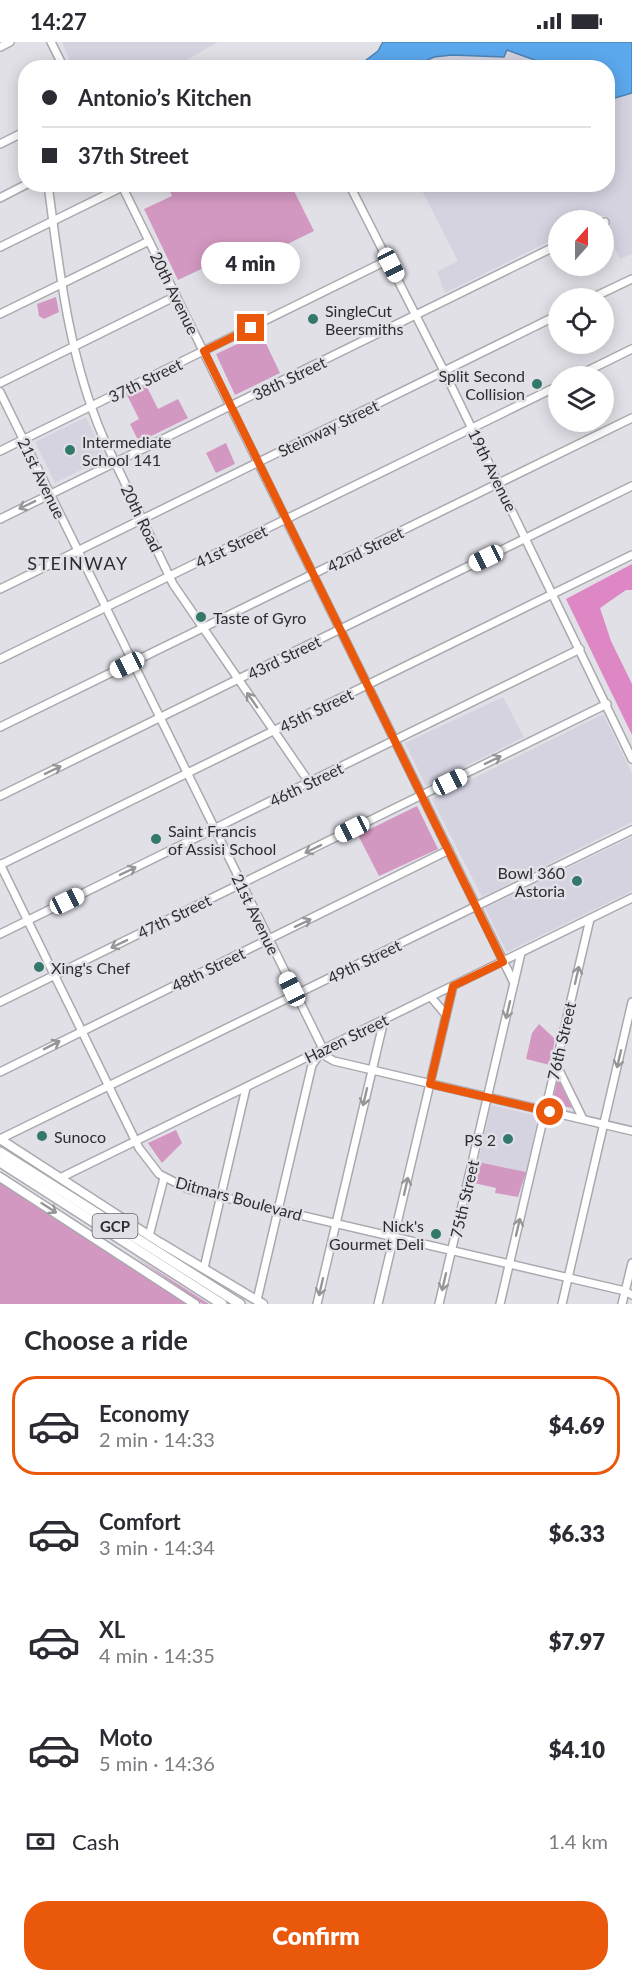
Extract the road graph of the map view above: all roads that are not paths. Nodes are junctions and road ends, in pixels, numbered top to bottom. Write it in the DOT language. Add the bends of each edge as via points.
graph roads {
  1 [pos="10,42"];
  2 [pos="51,42"];
  3 [pos="0,47"];
  4 [pos="60,60"];
  5 [pos="18,135"];
  6 [pos="0,144"];
  7 [pos="18,189"];
  8 [pos="49,192"];
  9 [pos="110,192"];
  10 [pos="125,192"];
  11 [pos="353,192"];
  12 [pos="0,198"];
  13 [pos="53,221"];
  14 [pos="149,241"];
  15 [pos="0,247"];
  16 [pos="548,250"];
  17 [pos="388,260"];
  18 [pos="632,279"];
  19 [pos="61,283"];
  20 [pos="613,288"];
  21 [pos="176,296"];
  22 [pos="0,314"];
  23 [pos="416,315"];
  24 [pos="548,320"];
  25 [pos="75,347"];
  26 [pos="632,350"];
  27 [pos="204,351"];
  28 [pos="598,366"];
  29 [pos="444,371"];
  30 [pos="0,384"];
  31 [pos="548,391"];
  32 [pos="0,392"];
  33 [pos="91,406"];
  34 [pos="231,406"];
  35 [pos="632,418"];
  36 [pos="472,428"];
  37 [pos="24,440"];
  38 [pos="0,451"];
  39 [pos="258,462"];
  40 [pos="115,463"];
  41 [pos="500,484"];
  42 [pos="632,486"];
  43 [pos="50,494"];
  44 [pos="0,519"];
  45 [pos="142,519"];
  46 [pos="286,519"];
  47 [pos="526,538"];
  48 [pos="78,550"];
  49 [pos="632,555"];
  50 [pos="313,574"];
  51 [pos="169,576"];
  52 [pos="0,589"];
  53 [pos="553,594"];
  54 [pos="105,607"];
  55 [pos="202,628"];
  56 [pos="340,629"];
  57 [pos="580,649"];
  58 [pos="0,659"];
  59 [pos="133,663"];
  60 [pos="238,680"];
  61 [pos="368,685"];
  62 [pos="608,704"];
  63 [pos="160,718"];
  64 [pos="0,727"];
  65 [pos="274,731"];
  66 [pos="395,740"];
  67 [pos="632,759"];
  68 [pos="187,773"];
  69 [pos="309,782"];
  70 [pos="422,795"];
  71 [pos="0,796"];
  72 [pos="214,829"];
  73 [pos="632,830"];
  74 [pos="449,850"];
  75 [pos="0,864"];
  76 [pos="241,884"];
  77 [pos="632,898"];
  78 [pos="476,906"];
  79 [pos="590,919"];
  80 [pos="28,920"];
  81 [pos="0,934"];
  82 [pos="268,939"];
  83 [pos="521,953"];
  84 [pos="503,962"];
  85 [pos="54,975"];
  86 [pos="514,983"];
  87 [pos="453,986"];
  88 [pos="295,995"];
  89 [pos="430,997"];
  90 [pos="0,1002"];
  91 [pos="632,1002"];
  92 [pos="446,1015"];
  93 [pos="384,1020"];
  94 [pos="82,1031"];
  95 [pos="322,1050"];
  96 [pos="556,1064"];
  97 [pos="372,1070"];
  98 [pos="0,1071"];
  99 [pos="430,1084"];
  100 [pos="109,1086"];
  101 [pos="246,1088"];
  102 [pos="487,1097"];
  103 [pos="546,1111"];
  104 [pos="583,1119"];
  105 [pos="604,1124"];
  106 [pos="632,1131"];
  107 [pos="0,1139"];
  108 [pos="136,1142"];
  109 [pos="0,1152"];
  110 [pos="0,1162"];
  111 [pos="0,1177"];
  112 [pos="60,1178"];
  113 [pos="164,1178"];
  114 [pos="221,1196"];
  115 [pos="279,1210"];
  116 [pos="336,1223"];
  117 [pos="149,1236"];
  118 [pos="394,1237"];
  119 [pos="452,1250"];
  120 [pos="632,1263"];
  121 [pos="510,1264"];
  122 [pos="204,1268"];
  123 [pos="568,1278"];
  124 [pos="630,1292"];
  125 [pos="260,1302"];
  126 [pos="195,1304"];
  127 [pos="222,1304"];
  128 [pos="240,1304"];
  129 [pos="317,1304"];
  130 [pos="378,1304"];
  131 [pos="439,1304"];
  132 [pos="500,1304"];
  133 [pos="562,1304"];
  134 [pos="622,1304"];
  1 -- 3 [label="street"];
  2 -- 4 [label="street"];
  5 -- 6 [label="street"];
  7 -- 12 [label="street"];
  8 -- 13 [label="street, 20th Road"];
  9 -- 13 [label="street"];
  10 -- 14 [label="street, 20th Avenue"];
  11 -- 17 [label="street, 19th Avenue"];
  13 -- 15 [label="street"];
  13 -- 19 [label="street, 20th Road"];
  14 -- 19 [label="street"];
  14 -- 21 [label="street, 20th Avenue"];
  16 -- 23 [label="street, 38th Street"];
  17 -- 23 [label="street, 19th Avenue"];
  17 -- 27 [label="street, 37th Street"];
  18 -- 20 [label="street"];
  19 -- 22 [label="street"];
  19 -- 25 [label="street, 20th Road"];
  21 -- 25 [label="street"];
  21 -- 27 [label="street, 20th Avenue"];
  23 -- 29 [label="street, 19th Avenue"];
  23 -- 34 [label="street, 38th Street"];
  24 -- 29 [label="street, Steinway Street"];
  25 -- 30 [label="street"];
  25 -- 33 [label="street, 20th Road"];
  26 -- 28 [label="street"];
  27 -- 33 [label="street, 37th Street"];
  27 -- 34 [label="street, 20th Avenue"];
  29 -- 36 [label="street, 19th Avenue"];
  29 -- 39 [label="street, Steinway Street"];
  31 -- 36 [label="street, 41st Street"];
  32 -- 37 [label="street, 21st Avenue"];
  33 -- 37 [label="street, 37th Street"];
  33 -- 40 [label="street, 20th Road"];
  34 -- 39 [label="street, 20th Avenue"];
  34 -- 40 [label="street, 38th Street"];
  35 -- 41 [label="street, 42nd Street"];
  36 -- 41 [label="street, 19th Avenue"];
  36 -- 46 [label="street, 41st Street"];
  37 -- 38 [label="street, 37th Street"];
  37 -- 43 [label="street, 21st Avenue"];
  39 -- 45 [label="street, Steinway Street"];
  39 -- 46 [label="street, 20th Avenue"];
  40 -- 43 [label="street, 38th Street"];
  40 -- 45 [label="street, 20th Road"];
  41 -- 47 [label="street, 19th Avenue"];
  41 -- 50 [label="street, 42nd Street"];
  42 -- 47 [label="street, 43rd Street"];
  43 -- 44 [label="street, 38th Street, one-way"];
  43 -- 48 [label="street, 21st Avenue"];
  45 -- 48 [label="street, Steinway Street"];
  45 -- 51 [label="street, 20th Road"];
  46 -- 50 [label="street, 20th Avenue"];
  46 -- 51 [label="street, 41st Street"];
  47 -- 53 [label="street, 19th Avenue"];
  47 -- 56 [label="street, 43rd Street"];
  48 -- 52 [label="street, Steinway Street"];
  48 -- 54 [label="street, 21st Avenue"];
  49 -- 53 [label="street, 45th Street"];
  50 -- 55 [label="street, 42nd Street"];
  50 -- 56 [label="street, 20th Avenue"];
  51 -- 54 [label="street, 41st Street"];
  51 -- 55 [label="street, 20th Road"];
  53 -- 57 [label="street, 19th Avenue"];
  53 -- 61 [label="street, 45th Street"];
  54 -- 58 [label="street, 41st Street"];
  54 -- 59 [label="street, 21st Avenue"];
  55 -- 59 [label="street, 42nd Street"];
  55 -- 60 [label="street, 20th Road"];
  56 -- 60 [label="street, 43rd Street"];
  56 -- 61 [label="street, 20th Avenue"];
  57 -- 62 [label="street, 19th Avenue"];
  57 -- 66 [label="street, 46th Street"];
  59 -- 63 [label="street, 21st Avenue"];
  59 -- 64 [label="street, 42nd Street"];
  60 -- 63 [label="street, 43rd Street"];
  65 -- 60 [label="street, 20th Road, one-way"];
  61 -- 65 [label="street, 45th Street"];
  61 -- 66 [label="street, 20th Avenue"];
  62 -- 67 [label="street, 19th Avenue"];
  70 -- 62 [label="street, 47th Street, one-way"];
  63 -- 68 [label="street, 21st Avenue"];
  71 -- 63 [label="street, 43rd Street, one-way"];
  65 -- 68 [label="street, 45th Street"];
  65 -- 69 [label="street, 20th Road"];
  66 -- 69 [label="street, 46th Street"];
  66 -- 70 [label="street, 20th Avenue"];
  68 -- 72 [label="street, 21st Avenue"];
  68 -- 75 [label="street, 45th Street"];
  69 -- 72 [label="street, 46th Street"];
  70 -- 74 [label="street, 20th Avenue"];
  70 -- 76 [label="street, 47th Street, one-way"];
  72 -- 76 [label="street, 21st Avenue"];
  80 -- 72 [label="street, 46th Street, one-way"];
  73 -- 78 [label="street, 49th Street"];
  74 -- 78 [label="street, 20th Avenue"];
  82 -- 74 [label="street, 48th Street, one-way"];
  75 -- 80 [label="street, Ditmars Boulevard"];
  76 -- 82 [label="street, 21st Avenue"];
  76 -- 85 [label="street, 47th Street, one-way"];
  77 -- 79 [label="street, Hazen Street"];
  78 -- 84 [label="street, 20th Avenue"];
  78 -- 88 [label="street, 49th Street"];
  79 -- 83 [label="street, Hazen Street"];
  96 -- 79 [label="street, 76th Street, one-way"];
  80 -- 81 [label="street, 46th Street"];
  80 -- 85 [label="street, Ditmars Boulevard"];
  82 -- 88 [label="street, 21st Avenue"];
  82 -- 94 [label="street, 48th Street"];
  83 -- 84 [label="street, Hazen Street"];
  83 -- 86 [label="street, 75th Street"];
  84 -- 86 [label="street, 20th Avenue"];
  84 -- 87 [label="street, Hazen Street"];
  85 -- 90 [label="street, 47th Street"];
  85 -- 94 [label="street, Ditmars Boulevard"];
  86 -- 102 [label="street, 75th Street, one-way"];
  87 -- 89 [label="street, Hazen Street"];
  87 -- 92 [label="street"];
  88 -- 95 [label="street, 21st Avenue"];
  88 -- 100 [label="street, 49th Street"];
  89 -- 92 [label="street"];
  89 -- 93 [label="street, Hazen Street"];
  91 -- 105 [label="street, one-way"];
  92 -- 99 [label="street"];
  93 -- 95 [label="street, Hazen Street"];
  93 -- 97 [label="street"];
  98 -- 94 [label="street, 48th Street, one-way"];
  94 -- 100 [label="street, Ditmars Boulevard"];
  95 -- 97 [label="street" via="331,1060"];
  95 -- 101 [label="street, Hazen Street"];
  95 -- 115 [label="street" via="312,1065"];
  96 -- 103 [label="street, 76th Street"];
  96 -- 104 [label="street"];
  97 -- 99 [label="street"];
  97 -- 116 [label="street, one-way"];
  99 -- 102 [label="street"];
  118 -- 99 [label="street, one-way"];
  100 -- 107 [label="street, 49th Street"];
  100 -- 108 [label="street, Ditmars Boulevard"];
  101 -- 108 [label="street, Hazen Street"];
  101 -- 114 [label="street"];
  102 -- 103 [label="street"];
  102 -- 119 [label="street, 75th Street"];
  103 -- 104 [label="street"];
  121 -- 103 [label="street, 76th Street, one-way"];
  104 -- 105 [label="street"];
  105 -- 106 [label="street"];
  105 -- 123 [label="street"];
  107 -- 112 [label="main road"];
  108 -- 112 [label="street, Hazen Street"];
  108 -- 113 [label="street, Ditmars Boulevard"];
  109 -- 128 [label="highway, GCP"];
  110 -- 127 [label="highway, GCP"];
  111 -- 126 [label="main road, one-way"];
  112 -- 117 [label="main road"];
  113 -- 114 [label="street, Ditmars Boulevard" via="182,1187"];
  113 -- 117 [label="street"];
  114 -- 115 [label="street, Ditmars Boulevard"];
  114 -- 122 [label="street"];
  115 -- 116 [label="street, Ditmars Boulevard"];
  115 -- 125 [label="street"];
  116 -- 118 [label="street, Ditmars Boulevard"];
  116 -- 129 [label="street, one-way"];
  117 -- 122 [label="main road"];
  118 -- 119 [label="street, Ditmars Boulevard"];
  118 -- 130 [label="street"];
  119 -- 121 [label="street, Ditmars Boulevard"];
  119 -- 131 [label="street, 75th Street, one-way"];
  120 -- 124 [label="street"];
  121 -- 123 [label="street, Ditmars Boulevard"];
  121 -- 132 [label="street, 76th Street"];
  122 -- 125 [label="main road"];
  123 -- 124 [label="street, Ditmars Boulevard"];
  123 -- 133 [label="street"];
  124 -- 134 [label="street"];
}
